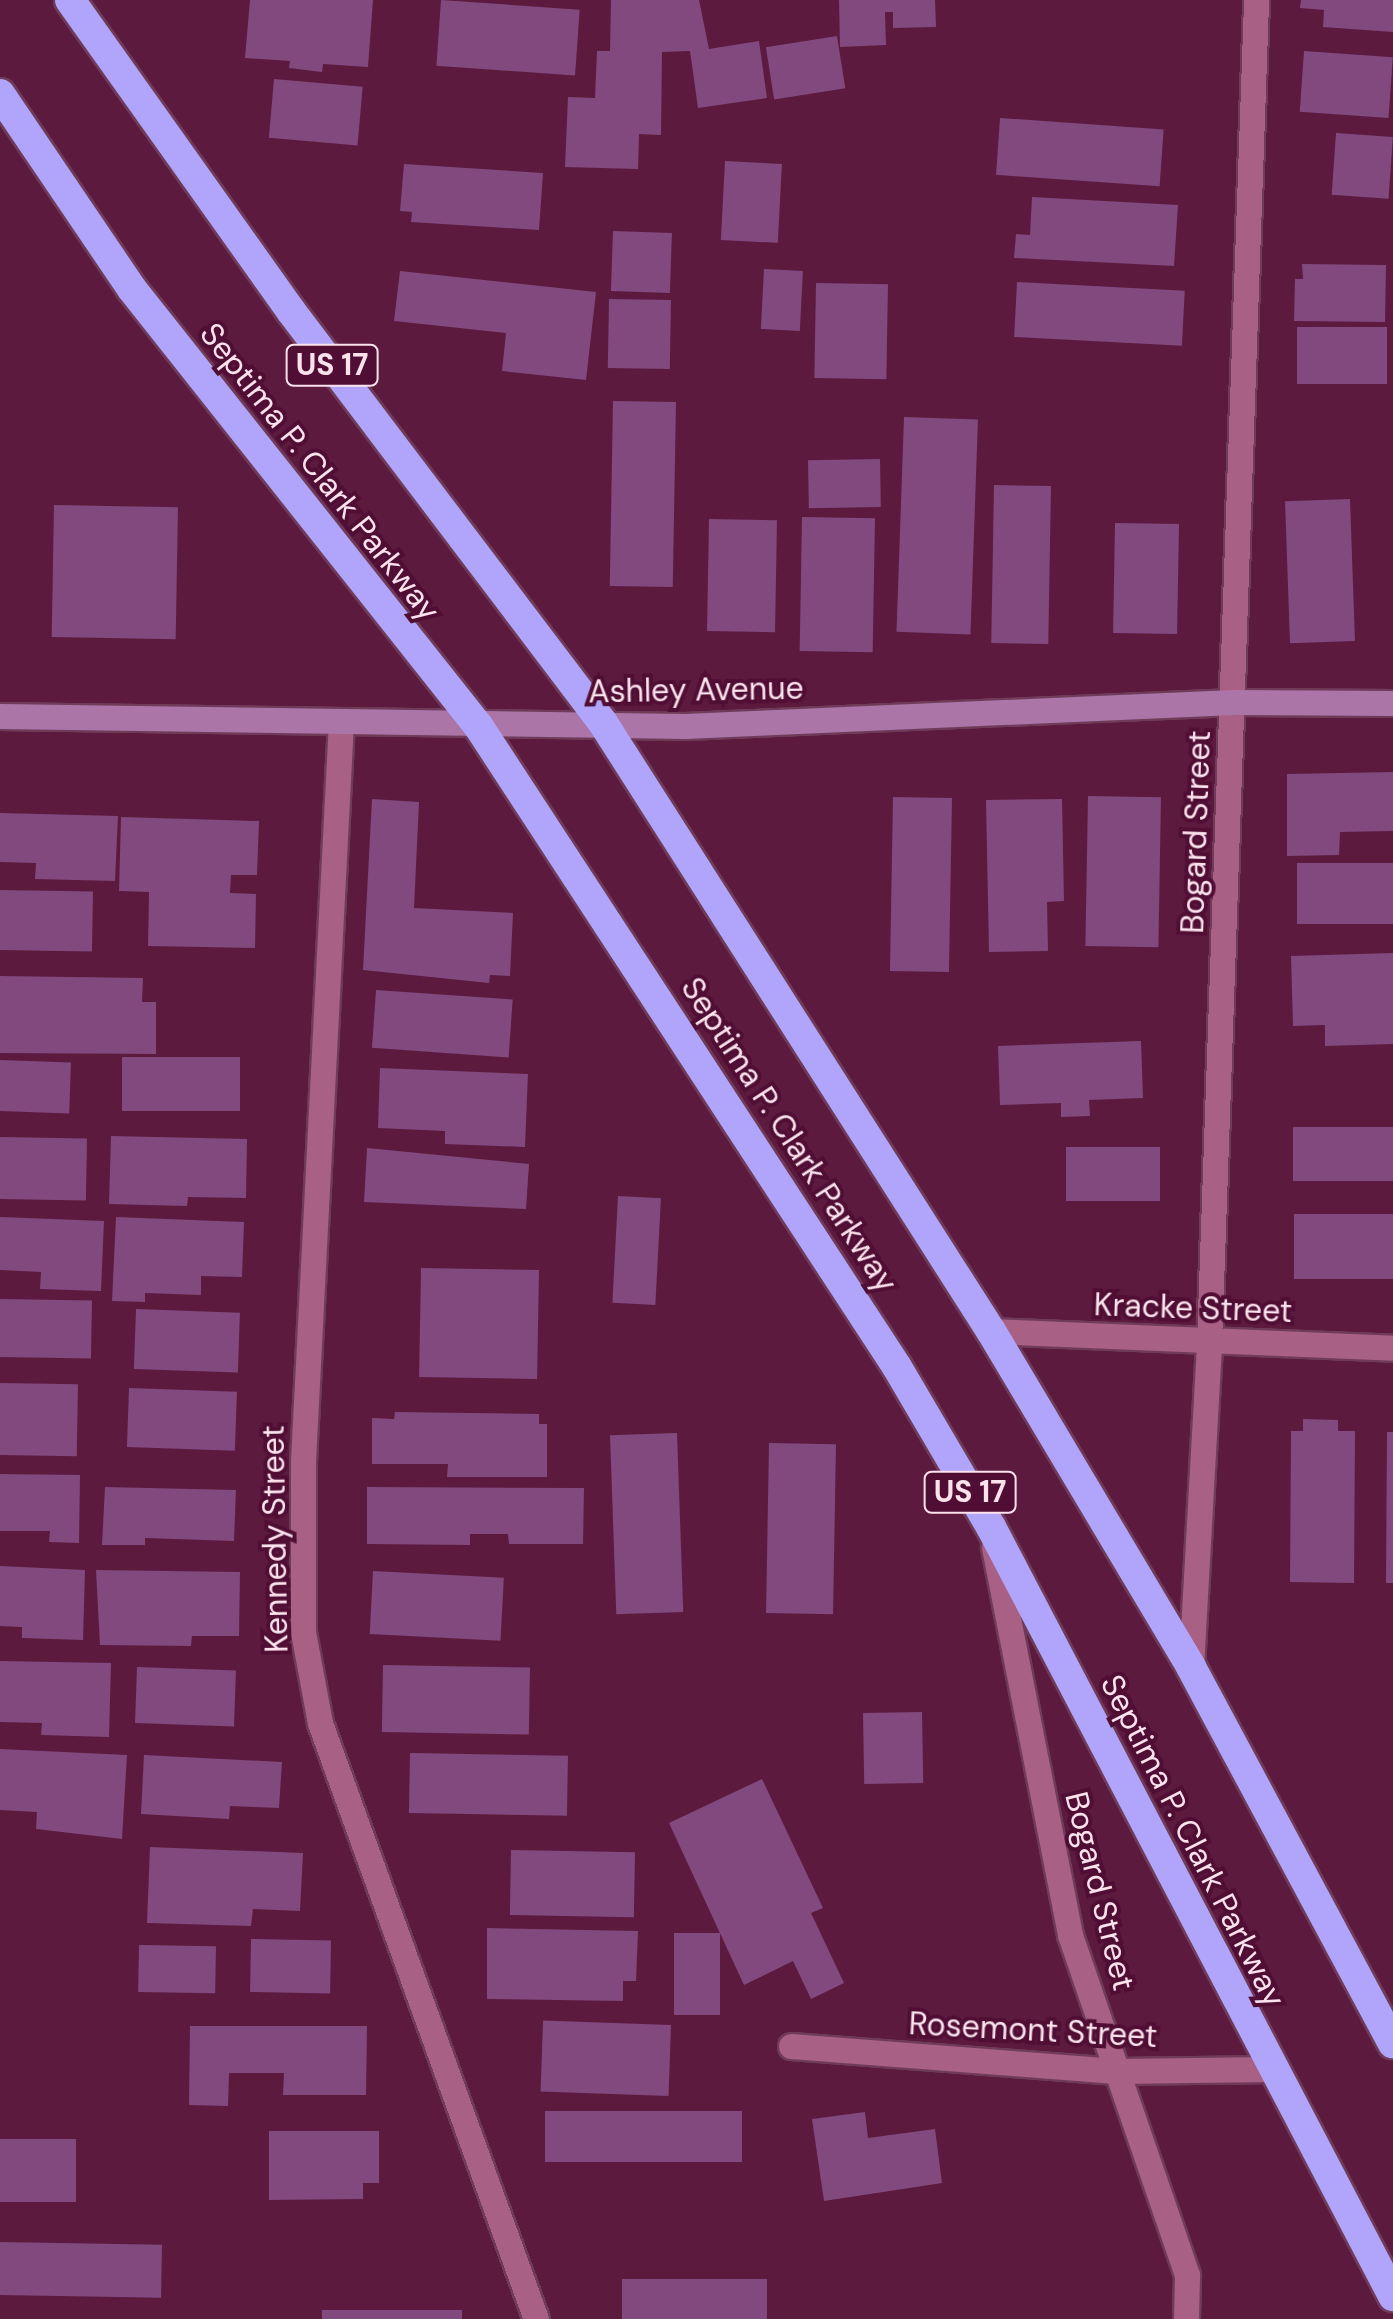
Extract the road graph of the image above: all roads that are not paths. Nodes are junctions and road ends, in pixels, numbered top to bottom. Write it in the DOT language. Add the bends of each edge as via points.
graph roads {
  1 [pos="70,0"];
  2 [pos="1256,0"];
  3 [pos="0,94"];
  4 [pos="1233,702"];
  5 [pos="1393,703"];
  6 [pos="0,716"];
  7 [pos="341,720"];
  8 [pos="603,723"];
  9 [pos="479,727"];
  10 [pos="991,1331"];
  11 [pos="1209,1342"];
  12 [pos="1393,1348"];
  13 [pos="991,1527"];
  14 [pos="1191,1667"];
  15 [pos="1393,2043"];
  16 [pos="791,2046"];
  17 [pos="1272,2069"];
  18 [pos="1116,2071"];
  19 [pos="1393,2296"];
  20 [pos="536,2319"];
  21 [pos="1186,2319"];
  1 -- 8 [label="highway, Septima P. Clark Parkway / US 17" via="268,280"];
  2 -- 4 [label="street, Bogard Street"];
  3 -- 9 [label="highway, Septima P. Clark Parkway / US 17" via="143,304"];
  4 -- 5 [label="street, Ashley Avenue"];
  4 -- 8 [label="street, Ashley Avenue" via="685,726"];
  4 -- 11 [label="street, Bogard Street"];
  6 -- 7 [label="street, Ashley Avenue"];
  7 -- 9 [label="street, Ashley Avenue"];
  7 -- 20 [label="street, Kennedy Street" via="303,1460 303,1632 320,1723"];
  8 -- 9 [label="street, Ashley Avenue"];
  8 -- 10 [label="highway, Septima P. Clark Parkway / US 17"];
  9 -- 13 [label="highway, Septima P. Clark Parkway / US 17" via="898,1366"];
  10 -- 11 [label="street, Kracke Street"];
  10 -- 14 [label="highway, Septima P. Clark Parkway / US 17"];
  11 -- 12 [label="street, Kracke Street"];
  11 -- 14 [label="street, Bogard Street"];
  13 -- 17 [label="highway, Septima P. Clark Parkway / US 17"];
  13 -- 18 [label="street, Bogard Street" via="1070,1935"];
  14 -- 15 [label="highway, Septima P. Clark Parkway / US 17"];
  16 -- 18 [label="street, Rosemont Street"];
  17 -- 18 [label="street, Rosemont Street"];
  17 -- 19 [label="highway, Septima P. Clark Parkway / US 17"];
  18 -- 21 [label="street, Bogard Street" via="1186,2275"];
}
